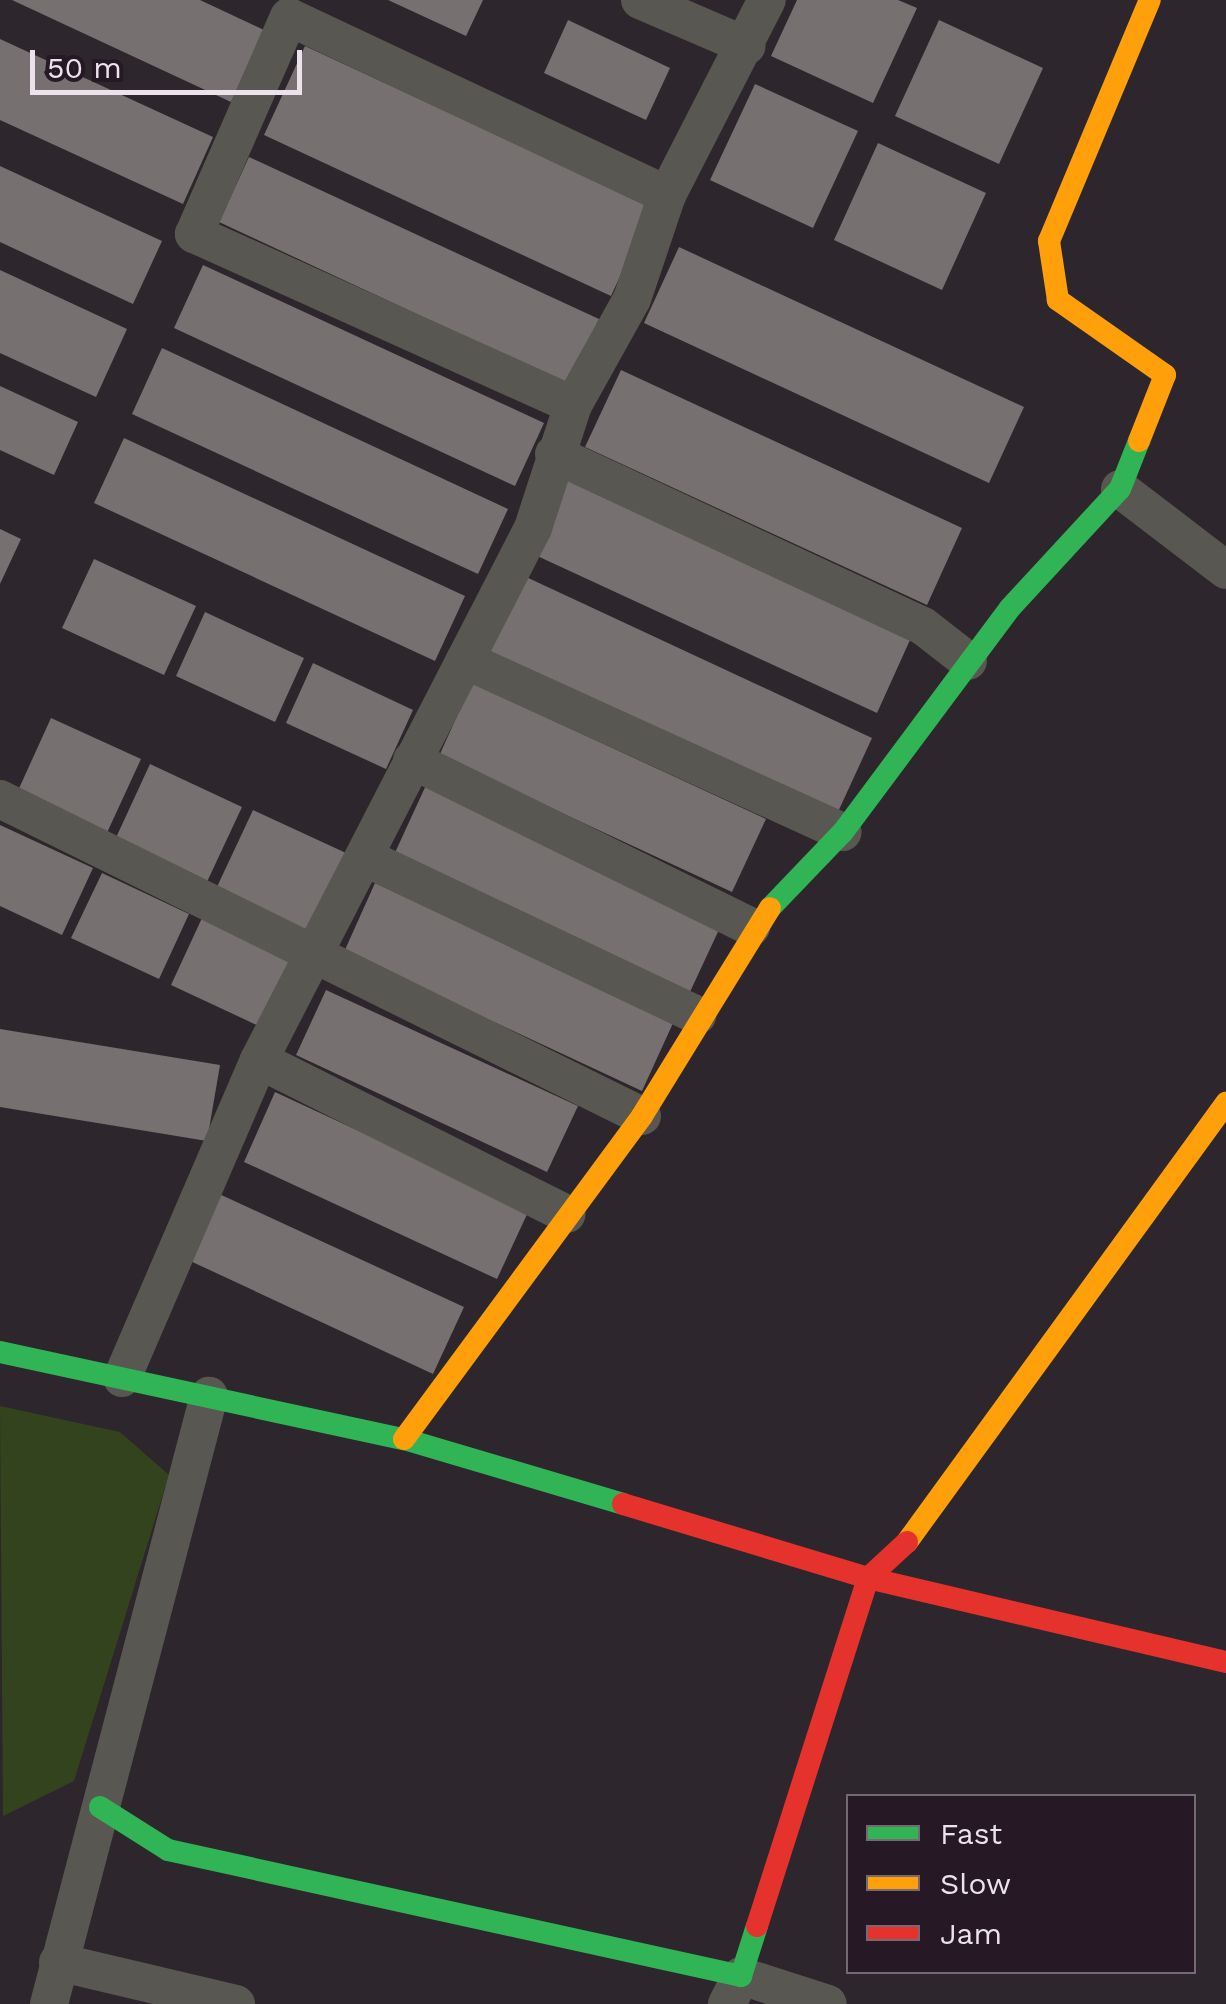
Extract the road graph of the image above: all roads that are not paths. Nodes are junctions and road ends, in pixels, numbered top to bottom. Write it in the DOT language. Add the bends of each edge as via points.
graph roads {
  1 [pos="640,0"];
  2 [pos="768,0"];
  3 [pos="1150,0"];
  4 [pos="747,46"];
  5 [pos="666,195"];
  6 [pos="573,404"];
  7 [pos="554,454"];
  8 [pos="1120,490"];
  9 [pos="1226,570"];
  10 [pos="465,660"];
  11 [pos="968,660"];
  12 [pos="412,760"];
  13 [pos="0,799"];
  14 [pos="843,832"];
  15 [pos="364,857"];
  16 [pos="752,928"];
  17 [pos="312,953"];
  18 [pos="698,1014"];
  19 [pos="259,1060"];
  20 [pos="1226,1103"];
  21 [pos="642,1116"];
  22 [pos="568,1214"];
  23 [pos="0,1352"];
  24 [pos="122,1378"];
  25 [pos="209,1396"];
  26 [pos="404,1439"];
  27 [pos="868,1578"];
  28 [pos="1226,1662"];
  29 [pos="100,1807"];
  30 [pos="58,1962"];
  31 [pos="734,1990"];
  32 [pos="49,2004"];
  33 [pos="236,2004"];
  34 [pos="828,2004"];
  1 -- 4 [label="street"];
  2 -- 4 [label="street"];
  3 -- 8 [label="street" via="1050,242 1058,300 1165,375"];
  4 -- 5 [label="street"];
  5 -- 6 [label="street" via="632,298"];
  5 -- 6 [label="street" via="290,17 194,234"];
  6 -- 7 [label="street"];
  7 -- 10 [label="street" via="532,528"];
  7 -- 11 [label="street" via="922,626"];
  8 -- 9 [label="street"];
  8 -- 11 [label="street"];
  10 -- 12 [label="street"];
  10 -- 14 [label="street"];
  11 -- 14 [label="street"];
  12 -- 15 [label="street"];
  12 -- 16 [label="street"];
  13 -- 17 [label="street"];
  14 -- 16 [label="street"];
  15 -- 17 [label="street"];
  15 -- 18 [label="street"];
  16 -- 18 [label="street"];
  17 -- 19 [label="street"];
  17 -- 21 [label="street"];
  18 -- 21 [label="street"];
  19 -- 22 [label="street"];
  19 -- 24 [label="street"];
  20 -- 27 [label="street" via="900,1552"];
  21 -- 22 [label="street"];
  22 -- 26 [label="street"];
  23 -- 24 [label="street"];
  24 -- 25 [label="street"];
  25 -- 26 [label="street"];
  25 -- 29 [label="street"];
  26 -- 27 [label="street"];
  27 -- 28 [label="street"];
  27 -- 31 [label="street"];
  29 -- 30 [label="street"];
  29 -- 31 [label="street" via="168,1850"];
  30 -- 32 [label="street"];
  30 -- 33 [label="street"];
  31 -- 34 [label="street"];
}
